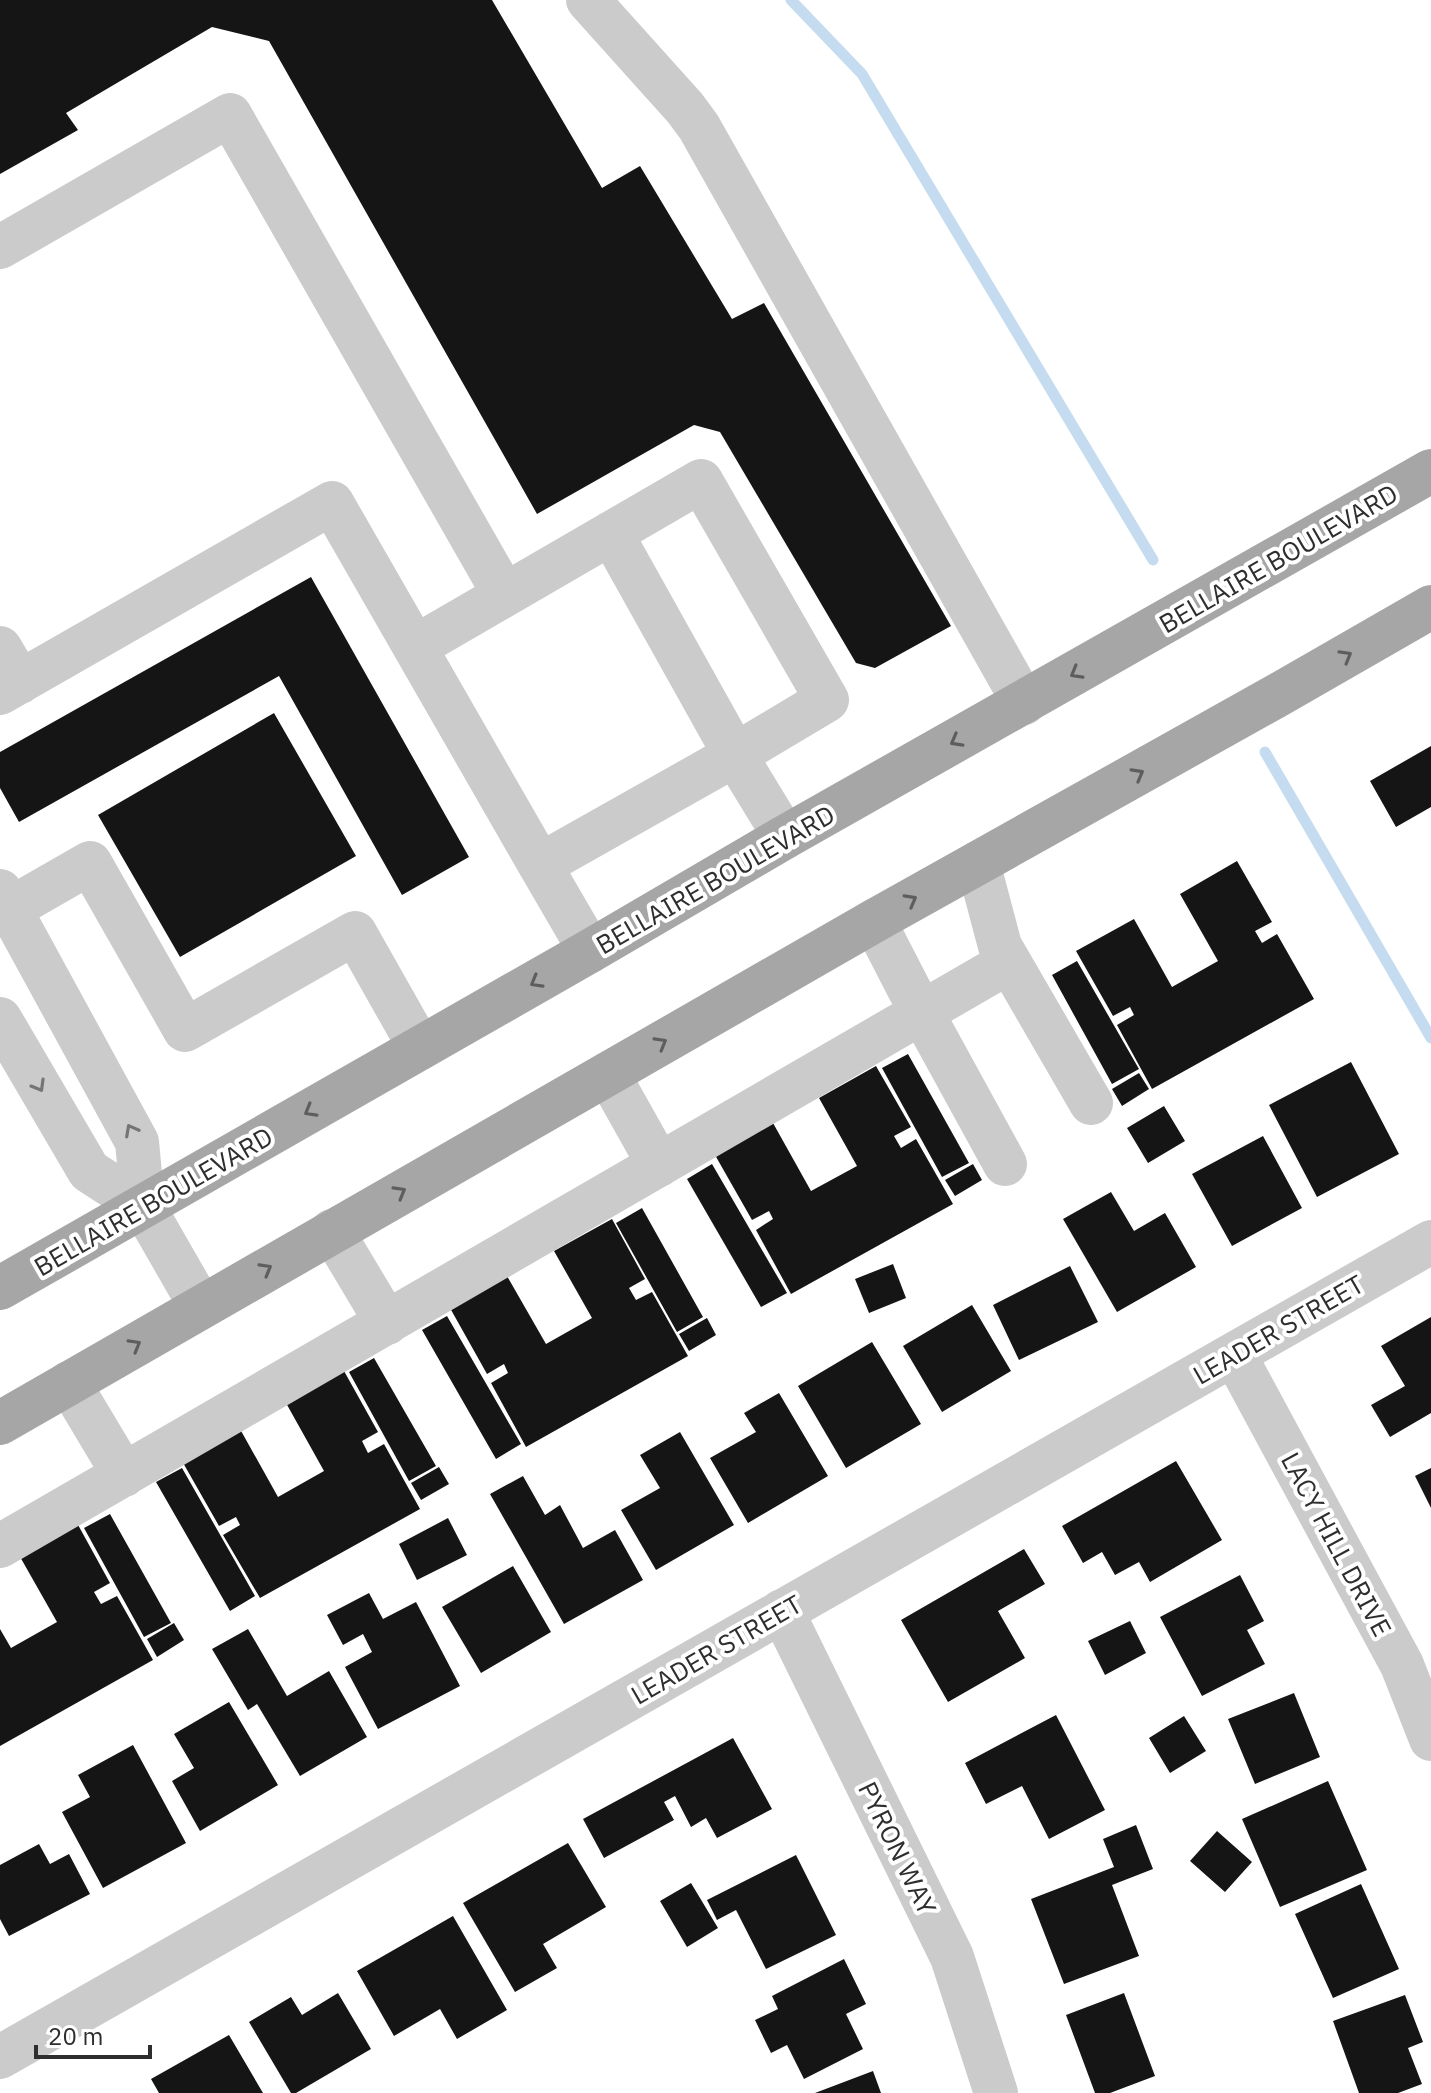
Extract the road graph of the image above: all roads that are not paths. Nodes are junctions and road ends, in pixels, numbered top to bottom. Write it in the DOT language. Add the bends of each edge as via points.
graph roads {
  1 [pos="588,0"];
  2 [pos="0,247"];
  3 [pos="1431,471"];
  4 [pos="611,533"];
  5 [pos="504,594"];
  6 [pos="1431,607"];
  7 [pos="415,647"];
  8 [pos="7,674"];
  9 [pos="1024,703"];
  10 [pos="735,755"];
  11 [pos="785,837"];
  12 [pos="978,863"];
  13 [pos="540,865"];
  14 [pos="5,900"];
  15 [pos="874,921"];
  16 [pos="590,951"];
  17 [pos="1009,962"];
  18 [pos="922,1014"];
  19 [pos="0,1019"];
  20 [pos="420,1048"];
  21 [pos="608,1074"];
  22 [pos="1091,1103"];
  23 [pos="1005,1164"];
  24 [pos="659,1165"];
  25 [pos="143,1206"];
  26 [pos="332,1231"];
  27 [pos="1431,1242"];
  28 [pos="0,1288"];
  29 [pos="201,1307"];
  30 [pos="387,1323"];
  31 [pos="1234,1354"];
  32 [pos="69,1383"];
  33 [pos="0,1423"];
  34 [pos="124,1475"];
  35 [pos="0,1546"];
  36 [pos="782,1611"];
  37 [pos="1431,1739"];
  38 [pos="0,2057"];
  39 [pos="996,2093"];
  1 -- 9 [label="street" via="699,127"];
  2 -- 5 [label="street" via="230,115"];
  3 -- 9 [label="main road, BELLAIRE BOULEVARD, one-way"];
  4 -- 5 [label="street"];
  4 -- 10 [label="street"];
  4 -- 10 [label="street" via="701,481 827,700"];
  5 -- 7 [label="street"];
  12 -- 6 [label="main road, one-way"];
  7 -- 8 [label="street" via="332,503"];
  7 -- 13 [label="street"];
  9 -- 11 [label="main road, BELLAIRE BOULEVARD, one-way"];
  10 -- 11 [label="street"];
  10 -- 13 [label="street"];
  11 -- 16 [label="main road, BELLAIRE BOULEVARD"];
  15 -- 12 [label="main road, one-way"];
  12 -- 17 [label="street"];
  13 -- 16 [label="street"];
  14 -- 20 [label="street" via="90,863 185,1030 355,933"];
  25 -- 14 [label="street, one-way" via="137,1142"];
  15 -- 18 [label="street"];
  21 -- 15 [label="main road, one-way"];
  16 -- 20 [label="main road, BELLAIRE BOULEVARD, one-way"];
  17 -- 18 [label="street"];
  17 -- 22 [label="street"];
  18 -- 23 [label="street"];
  18 -- 24 [label="street"];
  19 -- 25 [label="street, one-way" via="89,1171"];
  20 -- 25 [label="main road, BELLAIRE BOULEVARD, one-way"];
  21 -- 24 [label="street"];
  26 -- 21 [label="main road, one-way"];
  24 -- 30 [label="street"];
  25 -- 28 [label="main road, BELLAIRE BOULEVARD"];
  25 -- 29 [label="street"];
  29 -- 26 [label="main road, one-way"];
  26 -- 30 [label="street"];
  27 -- 31 [label="street, LEADER STREET"];
  32 -- 29 [label="main road, one-way"];
  30 -- 34 [label="street"];
  31 -- 36 [label="street, LEADER STREET"];
  31 -- 37 [label="street, LACY HILL DRIVE" via="1402,1665"];
  32 -- 33 [label="main road"];
  32 -- 34 [label="street"];
  34 -- 35 [label="street"];
  36 -- 38 [label="street, LEADER STREET"];
  36 -- 39 [label="street, PYRON WAY" via="952,1957"];
}
